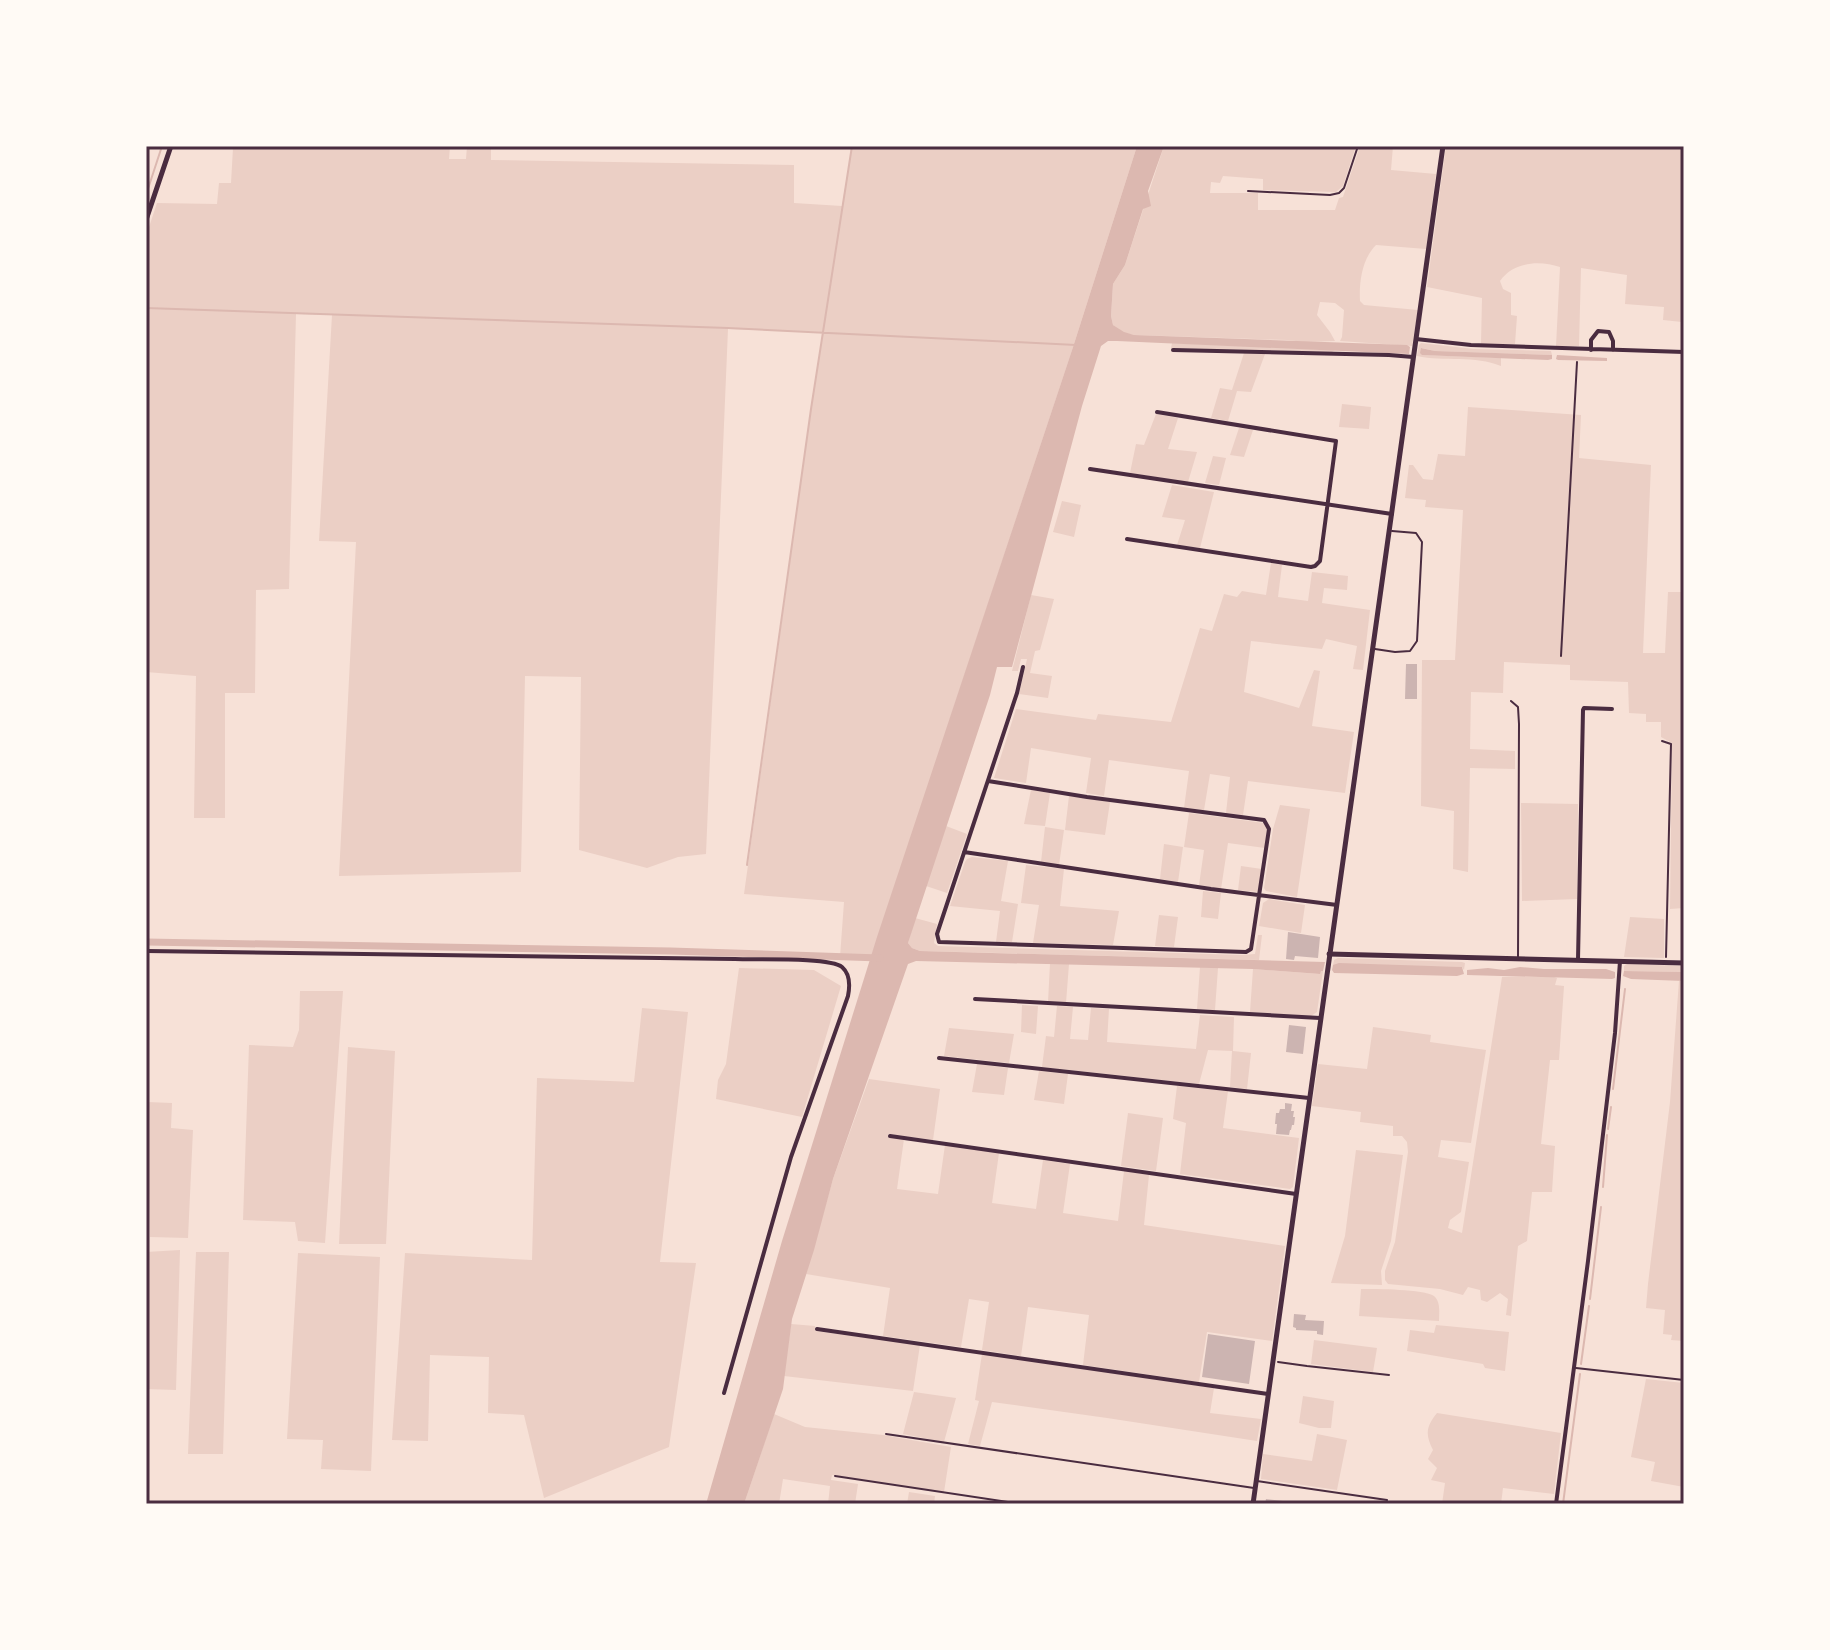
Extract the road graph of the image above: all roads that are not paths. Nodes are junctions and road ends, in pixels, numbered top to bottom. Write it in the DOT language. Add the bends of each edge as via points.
graph roads {
  1 [pos="171,146"];
  2 [pos="1358,146"];
  3 [pos="1443,146"];
  4 [pos="1248,191"];
  5 [pos="146,220"];
  6 [pos="1415,342"];
  7 [pos="1173,350"];
  8 [pos="1591,350"];
  9 [pos="1613,350"];
  10 [pos="1684,352"];
  11 [pos="1414,356"];
  12 [pos="1577,362"];
  13 [pos="1157,412"];
  14 [pos="1090,469"];
  15 [pos="1327,505"];
  16 [pos="1392,514"];
  17 [pos="1389,531"];
  18 [pos="1127,539"];
  19 [pos="1373,649"];
  20 [pos="1561,656"];
  21 [pos="1023,667"];
  22 [pos="1511,701"];
  23 [pos="1612,709"];
  24 [pos="988,781"];
  25 [pos="964,852"];
  26 [pos="1259,894"];
  27 [pos="1337,905"];
  28 [pos="146,951"];
  29 [pos="1329,954"];
  30 [pos="1518,959"];
  31 [pos="1578,960"];
  32 [pos="1684,963"];
  33 [pos="1620,964"];
  34 [pos="975,999"];
  35 [pos="1320,1018"];
  36 [pos="939,1058"];
  37 [pos="1309,1098"];
  38 [pos="890,1136"];
  39 [pos="1296,1194"];
  40 [pos="817,1329"];
  41 [pos="1575,1368"];
  42 [pos="1684,1380"];
  43 [pos="724,1393"];
  44 [pos="1268,1394"];
  45 [pos="886,1434"];
  46 [pos="835,1476"];
  47 [pos="1256,1481"];
  48 [pos="1255,1488"];
  49 [pos="1387,1500"];
  50 [pos="1022,1504"];
  51 [pos="1253,1504"];
  52 [pos="1556,1504"];
  1 -- 5 [label="main road"];
  2 -- 4 [label="lane" via="1339,193"];
  3 -- 6 [label="main road"];
  6 -- 8 [label="street"];
  6 -- 11 [label="main road"];
  7 -- 11 [label="street"];
  8 -- 9 [label="street"];
  8 -- 9 [label="street" via="1591,340 1601,330 1612,335"];
  9 -- 10 [label="street"];
  11 -- 16 [label="main road"];
  12 -- 20 [label="lane"];
  13 -- 15 [label="street" via="1336,441"];
  14 -- 15 [label="street"];
  15 -- 16 [label="street"];
  15 -- 18 [label="street" via="1320,561 1311,567"];
  16 -- 17 [label="main road"];
  17 -- 19 [label="main road"];
  17 -- 19 [label="lane" via="1416,533 1422,542 1417,641 1410,651"];
  19 -- 27 [label="main road"];
  21 -- 24 [label="street"];
  22 -- 30 [label="lane" via="1518,707 1519,724"];
  23 -- 31 [label="street" via="1583,710"];
  24 -- 25 [label="street"];
  24 -- 26 [label="street" via="1264,820 1269,829"];
  25 -- 26 [label="street"];
  25 -- 26 [label="street" via="937,934 942,943 1246,952 1253,944"];
  26 -- 27 [label="street"];
  27 -- 29 [label="main road"];
  28 -- 43 [label="street" via="735,959 813,961 844,968 848,996 791,1157"];
  29 -- 30 [label="main road"];
  29 -- 35 [label="main road"];
  30 -- 31 [label="main road"];
  31 -- 33 [label="main road"];
  32 -- 33 [label="main road"];
  33 -- 41 [label="street"];
  34 -- 35 [label="street"];
  35 -- 37 [label="main road"];
  36 -- 37 [label="street"];
  37 -- 39 [label="main road"];
  38 -- 39 [label="street"];
  39 -- 44 [label="main road"];
  40 -- 44 [label="street"];
  41 -- 42 [label="lane"];
  41 -- 52 [label="street"];
  44 -- 47 [label="main road"];
  45 -- 48 [label="lane"];
  46 -- 50 [label="lane"];
  47 -- 48 [label="main road"];
  47 -- 49 [label="lane"];
  48 -- 51 [label="main road"];
}
